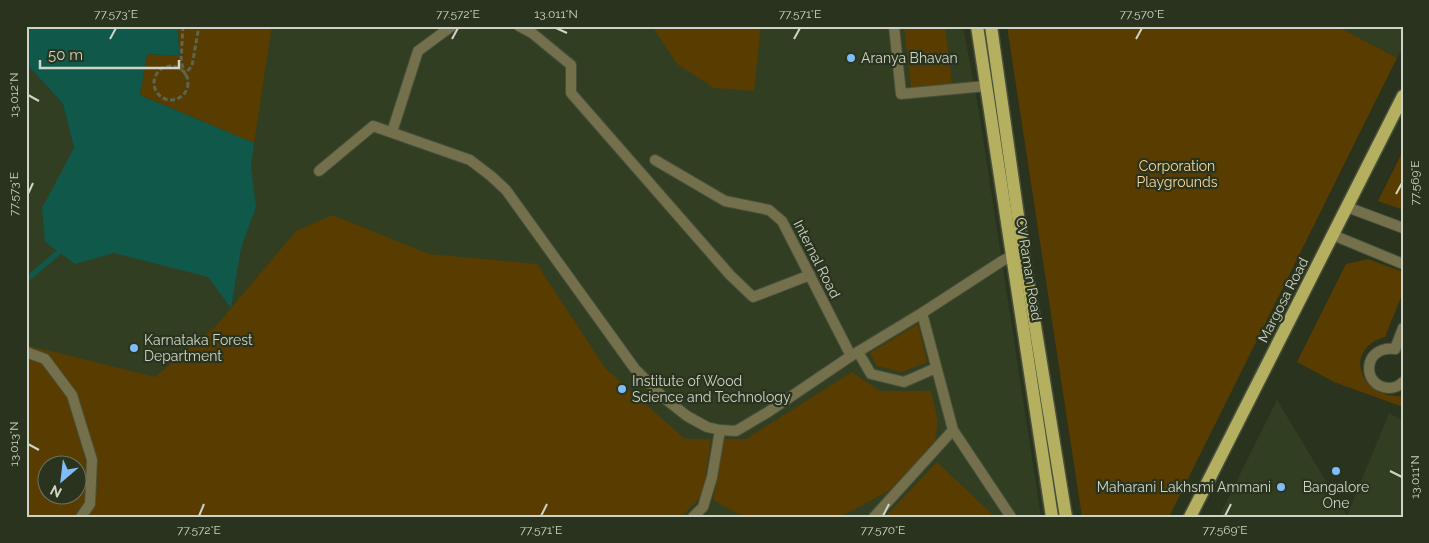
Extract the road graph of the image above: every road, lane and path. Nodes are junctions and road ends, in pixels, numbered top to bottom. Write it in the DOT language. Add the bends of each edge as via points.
graph roads {
  1 [pos="184,26"];
  2 [pos="199,26"];
  3 [pos="452,26"];
  4 [pos="519,26"];
  5 [pos="894,26"];
  6 [pos="977,26"];
  7 [pos="991,26"];
  8 [pos="185,74"];
  9 [pos="986,86"];
  10 [pos="1403,96"];
  11 [pos="392,132"];
  12 [pos="655,160"];
  13 [pos="319,170"];
  14 [pos="1347,207"];
  15 [pos="1403,228"];
  16 [pos="1333,235"];
  17 [pos="1012,256"];
  18 [pos="1403,264"];
  19 [pos="810,275"];
  20 [pos="922,313"];
  21 [pos="1403,328"];
  22 [pos="26,352"];
  23 [pos="855,354"];
  24 [pos="936,368"];
  25 [pos="1403,382"];
  26 [pos="720,430"];
  27 [pos="953,430"];
  28 [pos="81,517"];
  29 [pos="693,517"];
  30 [pos="874,517"];
  31 [pos="1011,517"];
  32 [pos="1052,517"];
  33 [pos="1066,517"];
  34 [pos="1190,517"];
  1 -- 8 [label="path" via="181,61"];
  2 -- 8 [label="path" via="192,66"];
  3 -- 11 [label="lane" via="418,51"];
  4 -- 19 [label="lane" via="532,32 571,64 571,93 730,275 753,297"];
  5 -- 9 [label="lane" via="901,94"];
  6 -- 9 [label="main road, CV Raman Road"];
  7 -- 33 [label="main road, CV Raman Road"];
  8 -- 8 [label="path" via="188,85 183,95 167,100 158,93 154,83 158,73 166,67 177,68"];
  9 -- 17 [label="main road, CV Raman Road"];
  10 -- 14 [label="main road, Margosa Road"];
  11 -- 13 [label="lane" via="373,126"];
  11 -- 26 [label="lane" via="470,160 506,190 635,369 687,416"];
  12 -- 19 [label="lane, Internal Road" via="725,201 769,210 782,221"];
  14 -- 15 [label="lane"];
  14 -- 16 [label="main road, Margosa Road"];
  16 -- 18 [label="lane"];
  16 -- 34 [label="main road, Margosa Road"];
  17 -- 20 [label="lane"];
  17 -- 32 [label="main road, CV Raman Road"];
  19 -- 23 [label="lane, Internal Road"];
  20 -- 23 [label="lane"];
  20 -- 24 [label="lane"];
  21 -- 25 [label="lane" via="1395,349 1388,348 1374,354 1369,368 1370,376 1379,386 1393,388"];
  22 -- 28 [label="lane" via="45,359 72,395 92,460 90,504"];
  23 -- 24 [label="lane, Internal Road" via="871,374 904,382"];
  23 -- 26 [label="lane" via="736,431"];
  24 -- 27 [label="lane"];
  26 -- 29 [label="lane" via="703,507"];
  27 -- 30 [label="lane"];
  27 -- 31 [label="lane"];
}
